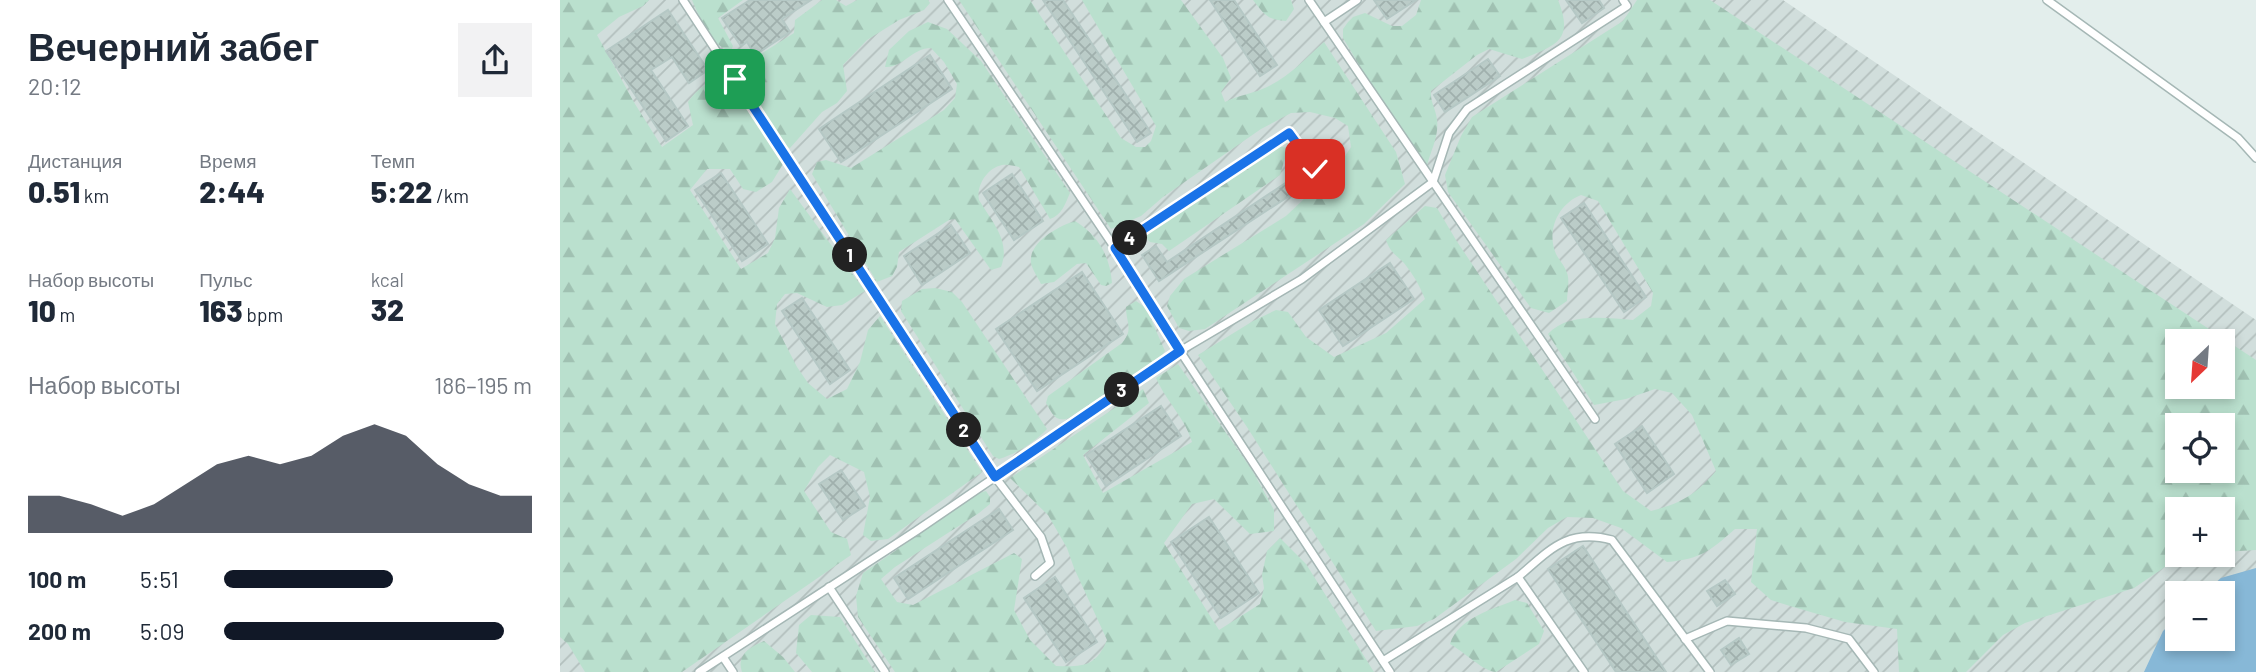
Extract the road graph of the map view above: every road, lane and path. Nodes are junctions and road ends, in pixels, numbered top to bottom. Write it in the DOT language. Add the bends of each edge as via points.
graph roads {
  1 [pos="683,0"];
  2 [pos="948,0"];
  3 [pos="1309,0"];
  4 [pos="1357,0"];
  5 [pos="1623,0"];
  6 [pos="2047,0"];
  7 [pos="1324,22"];
  8 [pos="2256,158"];
  9 [pos="1315,169"];
  10 [pos="1433,182"];
  11 [pos="1115,248"];
  12 [pos="1180,351"];
  13 [pos="1595,419"];
  14 [pos="995,477"];
  15 [pos="1035,576"];
  16 [pos="1518,577"];
  17 [pos="830,587"];
  18 [pos="1685,639"];
  19 [pos="723,657"];
  20 [pos="1383,661"];
  21 [pos="699,672"];
  22 [pos="733,672"];
  23 [pos="885,672"];
  24 [pos="1390,672"];
  25 [pos="1584,672"];
  26 [pos="1710,672"];
  27 [pos="1874,672"];
  1 -- 14 [label="lane"];
  2 -- 11 [label="lane"];
  3 -- 7 [label="lane"];
  4 -- 7 [label="lane"];
  5 -- 10 [label="lane" via="1627,6 1467,109 1449,134"];
  6 -- 8 [label="lane" via="2238,138"];
  7 -- 10 [label="lane"];
  9 -- 11 [label="lane" via="1289,133"];
  10 -- 12 [label="lane" via="1302,279"];
  10 -- 13 [label="lane"];
  11 -- 12 [label="lane"];
  12 -- 14 [label="lane"];
  12 -- 20 [label="lane"];
  14 -- 15 [label="lane" via="1041,537 1050,563"];
  14 -- 17 [label="lane"];
  16 -- 18 [label="lane" via="1557,544 1594,535 1612,540"];
  16 -- 20 [label="lane"];
  16 -- 25 [label="lane"];
  17 -- 19 [label="lane"];
  17 -- 23 [label="lane"];
  18 -- 26 [label="lane"];
  18 -- 27 [label="lane" via="1727,621 1806,628 1849,639"];
  19 -- 21 [label="lane"];
  19 -- 22 [label="lane"];
  20 -- 24 [label="lane"];
}
